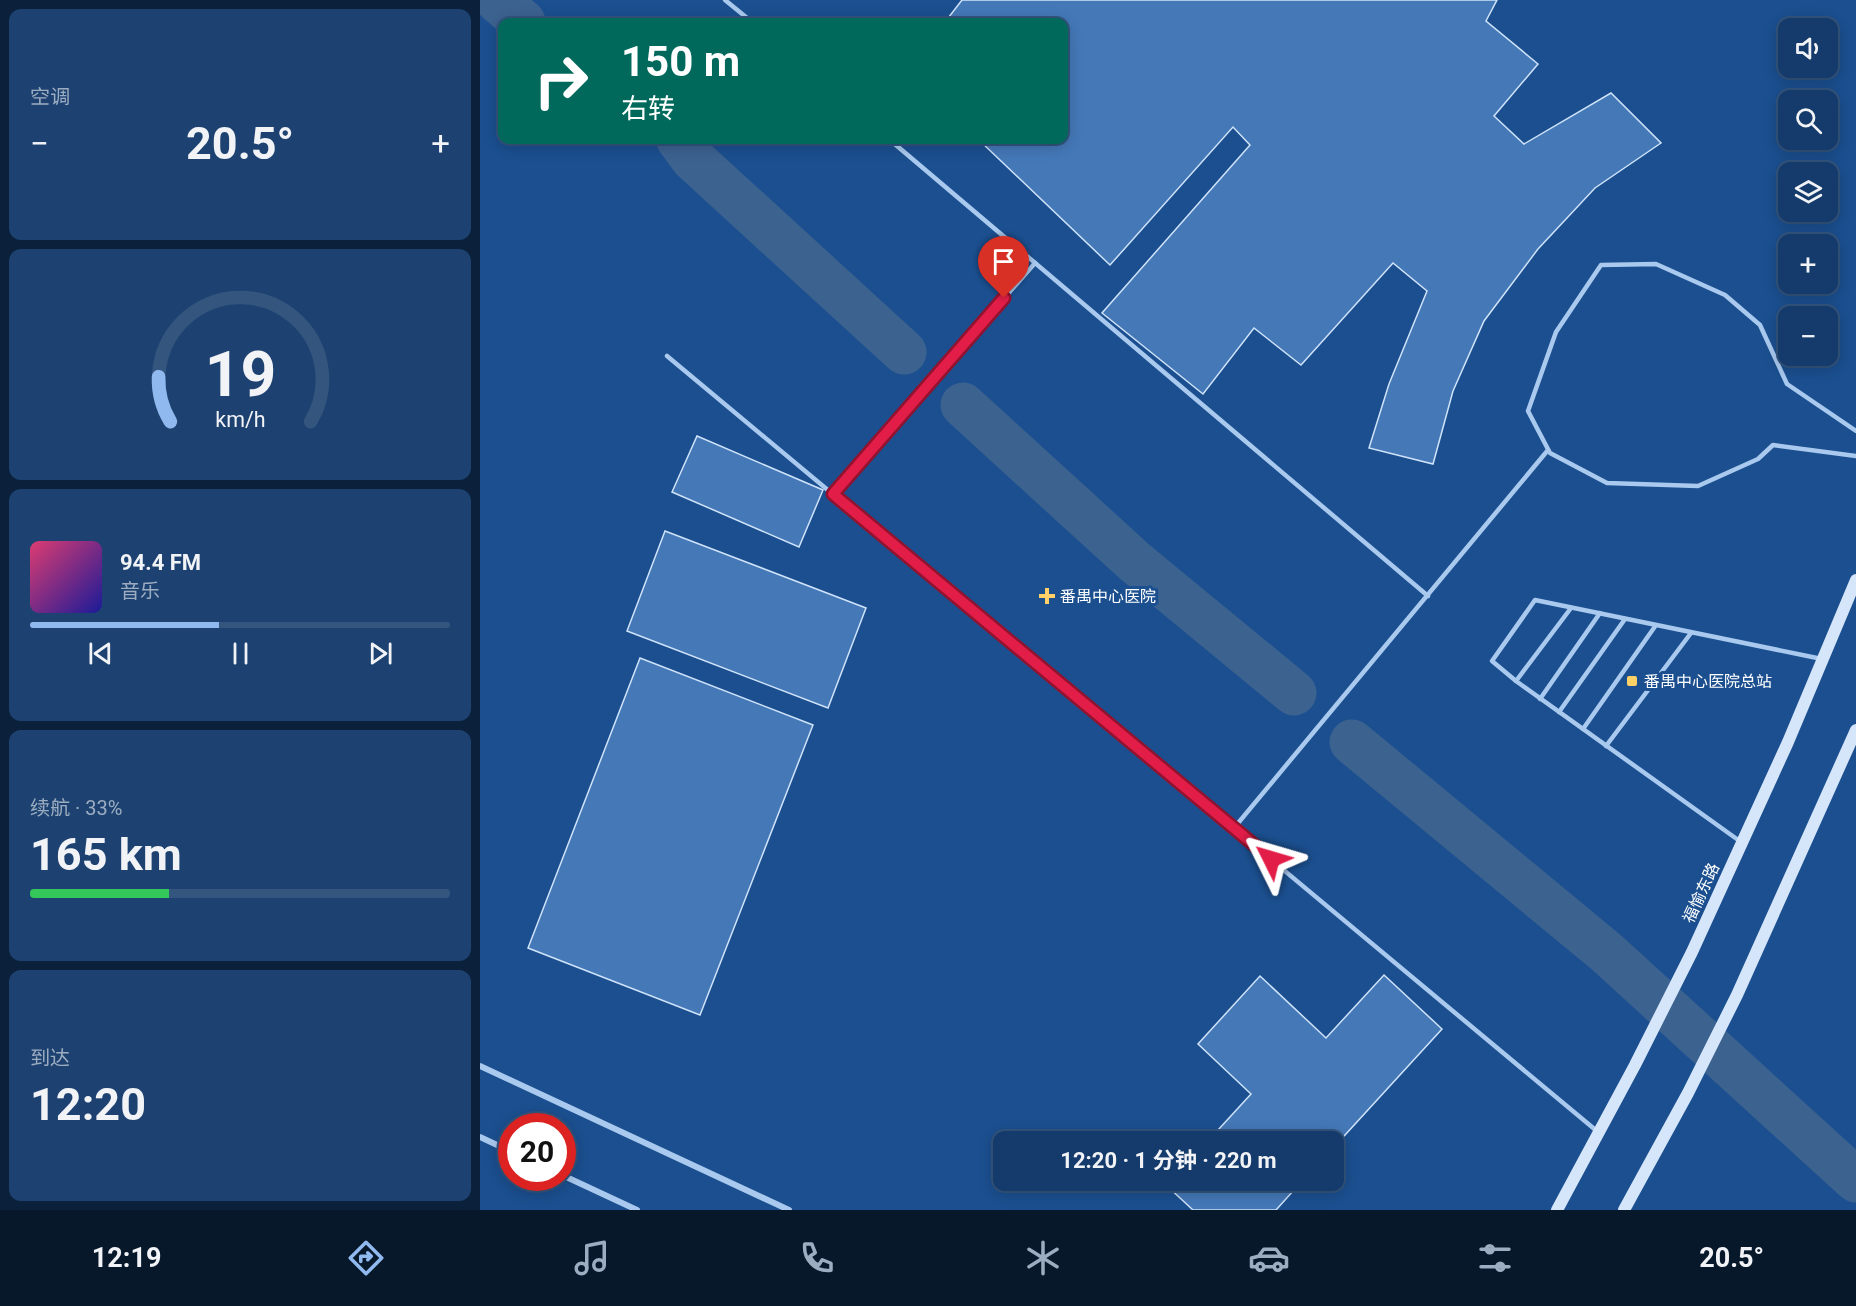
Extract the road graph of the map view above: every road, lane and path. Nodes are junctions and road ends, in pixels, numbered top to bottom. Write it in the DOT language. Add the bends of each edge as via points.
graph roads {
  1 [pos="725,0"];
  2 [pos="747,18"];
  3 [pos="895,144"];
  4 [pos="1035,263"];
  5 [pos="667,356"];
  6 [pos="1856,431"];
  7 [pos="1548,450"];
  8 [pos="1856,456"];
  9 [pos="833,494"];
  10 [pos="1856,580"];
  11 [pos="1428,596"];
  12 [pos="1571,608"];
  13 [pos="1600,614"];
  14 [pos="1625,619"];
  15 [pos="1656,625"];
  16 [pos="1691,633"];
  17 [pos="1824,660"];
  18 [pos="1516,681"];
  19 [pos="1540,699"];
  20 [pos="1559,712"];
  21 [pos="1583,729"];
  22 [pos="1856,730"];
  23 [pos="1606,746"];
  24 [pos="1234,828"];
  25 [pos="1743,843"];
  26 [pos="480,1066"];
  27 [pos="1598,1132"];
  28 [pos="480,1137"];
  29 [pos="498,1145"];
  30 [pos="576,1182"];
  31 [pos="637,1210"];
  32 [pos="789,1210"];
  33 [pos="1557,1210"];
  34 [pos="1624,1210"];
  1 -- 2 [label="lane"];
  3 -- 4 [label="lane"];
  4 -- 9 [label="lane"];
  4 -- 11 [label="lane"];
  5 -- 9 [label="lane"];
  6 -- 7 [label="lane" via="1787,384 1760,325 1725,295 1656,264 1601,266 1556,332 1528,411"];
  7 -- 8 [label="lane" via="1607,483 1698,486 1758,459 1773,444"];
  7 -- 11 [label="lane"];
  9 -- 24 [label="lane"];
  10 -- 17 [label="street, 福愉东路"];
  11 -- 24 [label="lane"];
  12 -- 13 [label="lane"];
  12 -- 18 [label="lane"];
  12 -- 18 [label="lane" via="1535,600 1492,661"];
  13 -- 14 [label="lane"];
  13 -- 19 [label="lane"];
  14 -- 15 [label="lane"];
  14 -- 20 [label="lane"];
  15 -- 16 [label="lane"];
  15 -- 21 [label="lane"];
  16 -- 17 [label="lane"];
  16 -- 23 [label="lane"];
  17 -- 25 [label="street, 福愉东路"];
  18 -- 19 [label="lane"];
  19 -- 20 [label="lane"];
  20 -- 21 [label="lane"];
  21 -- 23 [label="lane"];
  22 -- 34 [label="street" via="1737,995"];
  23 -- 25 [label="lane"];
  24 -- 27 [label="lane"];
  25 -- 27 [label="street, 福愉东路" via="1692,952"];
  26 -- 32 [label="street"];
  27 -- 33 [label="street, 福愉东路"];
  28 -- 29 [label="street"];
  30 -- 31 [label="street"];
}
